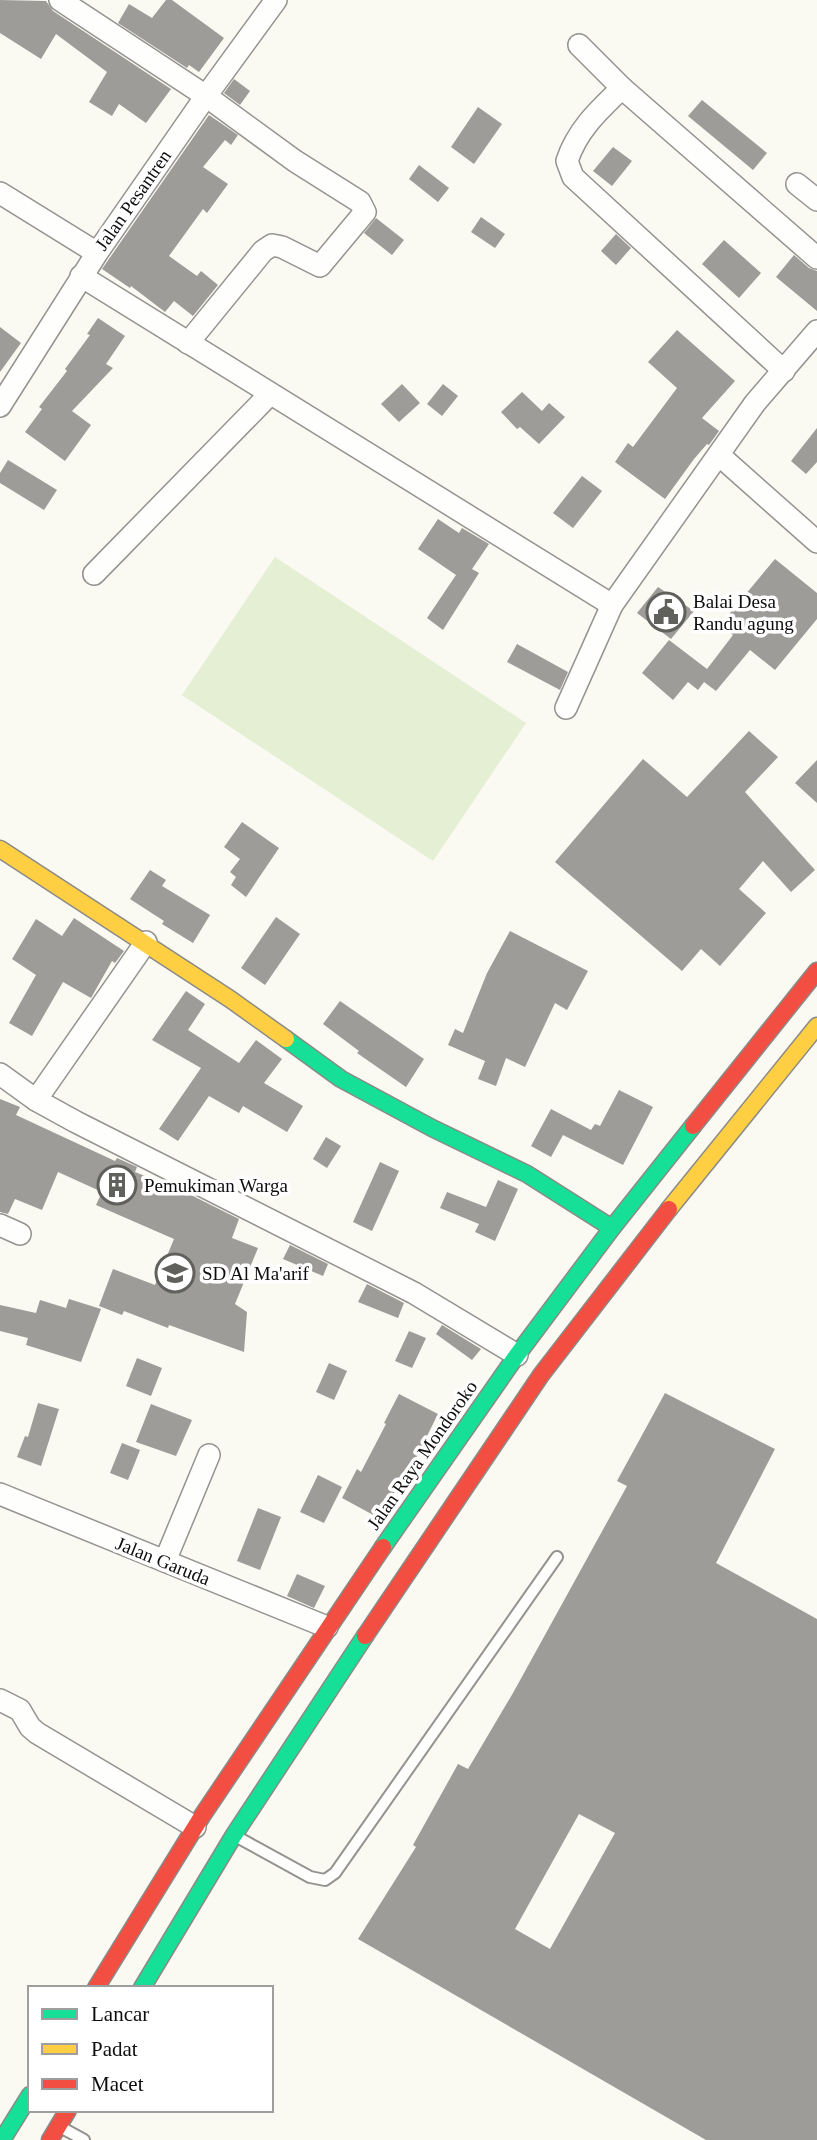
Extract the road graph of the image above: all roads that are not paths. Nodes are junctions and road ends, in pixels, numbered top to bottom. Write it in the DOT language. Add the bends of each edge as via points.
graph roads {
  1 [pos="60,0"];
  2 [pos="276,0"];
  3 [pos="579,45"];
  4 [pos="622,88"];
  5 [pos="206,96"];
  6 [pos="797,184"];
  7 [pos="0,193"];
  8 [pos="817,200"];
  9 [pos="97,253"];
  10 [pos="817,258"];
  11 [pos="81,276"];
  12 [pos="817,331"];
  13 [pos="188,343"];
  14 [pos="784,371"];
  15 [pos="270,394"];
  16 [pos="0,406"];
  17 [pos="719,455"];
  18 [pos="817,542"];
  19 [pos="94,575"];
  20 [pos="612,605"];
  21 [pos="566,708"];
  22 [pos="0,849"];
  23 [pos="146,942"];
  24 [pos="817,971"];
  25 [pos="817,1026"];
  26 [pos="0,1074"];
  27 [pos="36,1100"];
  28 [pos="0,1225"];
  29 [pos="612,1228"];
  30 [pos="20,1234"];
  31 [pos="517,1355"];
  32 [pos="209,1455"];
  33 [pos="0,1494"];
  34 [pos="557,1557"];
  35 [pos="164,1561"];
  36 [pos="327,1627"];
  37 [pos="0,1700"];
  38 [pos="203,1822"];
  39 [pos="229,1832"];
  40 [pos="97,1986"];
  41 [pos="143,1986"];
  42 [pos="28,2098"];
  43 [pos="67,2112"];
  44 [pos="54,2133"];
  45 [pos="2,2140"];
  46 [pos="84,2140"];
  1 -- 5 [label="street"];
  2 -- 5 [label="street, Jalan Pesantren"];
  3 -- 4 [label="street"];
  4 -- 10 [label="street"];
  4 -- 14 [label="street" via="573,143 567,161 573,177"];
  5 -- 9 [label="street, Jalan Pesantren"];
  5 -- 13 [label="street" via="360,202 365,212 320,266 282,247 272,245 263,251"];
  6 -- 8 [label="street"];
  7 -- 9 [label="street"];
  9 -- 11 [label="street, Jalan Pesantren"];
  11 -- 13 [label="street"];
  11 -- 16 [label="street, Jalan Pesantren"];
  12 -- 14 [label="street"];
  13 -- 15 [label="street"];
  14 -- 17 [label="street" via="755,402"];
  15 -- 19 [label="street"];
  15 -- 20 [label="street"];
  17 -- 18 [label="street"];
  17 -- 20 [label="street"];
  20 -- 21 [label="street"];
  22 -- 23 [label="main road"];
  23 -- 27 [label="street"];
  23 -- 29 [label="main road" via="341,1079 527,1174"];
  24 -- 29 [label="main road, Jalan Raya Mondoroko"];
  25 -- 39 [label="main road" via="541,1375"];
  26 -- 27 [label="street"];
  27 -- 31 [label="street" via="414,1293"];
  28 -- 30 [label="street"];
  29 -- 31 [label="main road, Jalan Raya Mondoroko"];
  31 -- 36 [label="main road, Jalan Raya Mondoroko"];
  32 -- 35 [label="street"];
  33 -- 35 [label="street, Jalan Garuda"];
  34 -- 39 [label="lane" via="335,1873 325,1880 310,1877"];
  35 -- 36 [label="street, Jalan Garuda"];
  36 -- 38 [label="main road, Jalan Raya Mondoroko"];
  37 -- 38 [label="street" via="20,1710 37,1733"];
  38 -- 40 [label="main road, Jalan Raya Mondoroko"];
  39 -- 41 [label="main road"];
  42 -- 45 [label="main road"];
  43 -- 44 [label="main road"];
  44 -- 46 [label="lane"];
}
